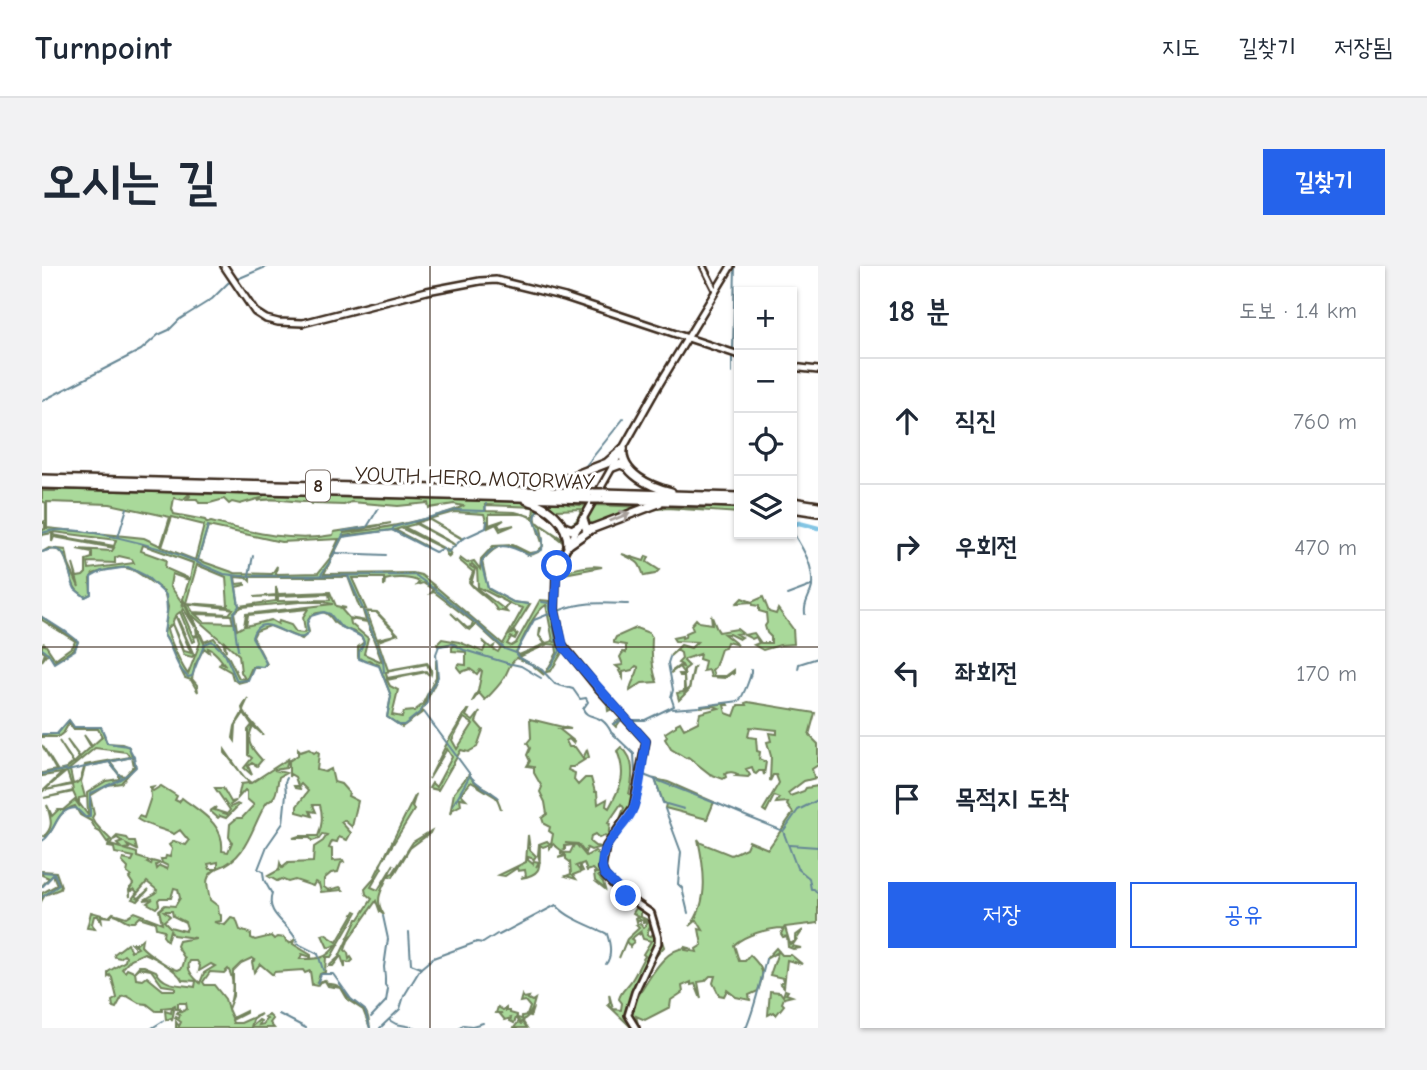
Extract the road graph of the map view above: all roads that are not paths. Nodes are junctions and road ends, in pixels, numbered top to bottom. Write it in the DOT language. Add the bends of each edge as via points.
graph roads {
  1 [pos="224,266"];
  2 [pos="703,266"];
  3 [pos="731,266"];
  4 [pos="716,292"];
  5 [pos="688,339"];
  6 [pos="734,353"];
  7 [pos="797,367"];
  8 [pos="818,370"];
  9 [pos="623,449"];
  10 [pos="601,466"];
  11 [pos="627,467"];
  12 [pos="611,471"];
  13 [pos="42,479"];
  14 [pos="42,484"];
  15 [pos="524,491"];
  16 [pos="686,495"];
  17 [pos="597,496"];
  18 [pos="515,497"];
  19 [pos="734,497"];
  20 [pos="675,501"];
  21 [pos="734,503"];
  22 [pos="797,503"];
  23 [pos="818,506"];
  24 [pos="797,509"];
  25 [pos="818,512"];
  26 [pos="581,523"];
  27 [pos="564,527"];
  28 [pos="591,529"];
  29 [pos="568,545"];
  30 [pos="636,1028"];
  1 -- 5 [label="main road" via="257,314 285,323 303,323 427,291 493,280 552,293"];
  2 -- 4 [label="street"];
  3 -- 4 [label="main road"];
  4 -- 5 [label="main road"];
  5 -- 6 [label="main road"];
  5 -- 9 [label="main road"];
  7 -- 8 [label="main road"];
  9 -- 10 [label="highway"];
  9 -- 11 [label="highway"];
  9 -- 12 [label="main road"];
  10 -- 12 [label="highway"];
  10 -- 15 [label="highway" via="554,485"];
  11 -- 12 [label="highway" via="621,464"];
  11 -- 16 [label="highway" via="648,484"];
  12 -- 26 [label="main road"];
  13 -- 15 [label="highway, YOUTH HERO MOTORWAY / 8"];
  14 -- 18 [label="highway, YOUTH HERO MOTORWAY / 8"];
  15 -- 17 [label="highway, YOUTH HERO MOTORWAY / 8"];
  16 -- 17 [label="highway, YOUTH HERO MOTORWAY / 8"];
  16 -- 19 [label="highway, YOUTH HERO MOTORWAY / 8"];
  17 -- 18 [label="highway, YOUTH HERO MOTORWAY / 8"];
  17 -- 20 [label="highway, YOUTH HERO MOTORWAY / 8"];
  18 -- 27 [label="highway" via="541,505"];
  20 -- 21 [label="highway, YOUTH HERO MOTORWAY / 8"];
  28 -- 20 [label="highway, one-way"];
  22 -- 23 [label="highway"];
  24 -- 25 [label="highway"];
  26 -- 27 [label="highway" via="572,530"];
  26 -- 28 [label="highway"];
  26 -- 29 [label="main road"];
  27 -- 29 [label="highway"];
  28 -- 29 [label="highway"];
  29 -- 30 [label="main road" via="556,570 555,610 562,644 646,741 633,807 606,846 602,868 623,894 650,911 654,921 658,943 628,1015"];
}
